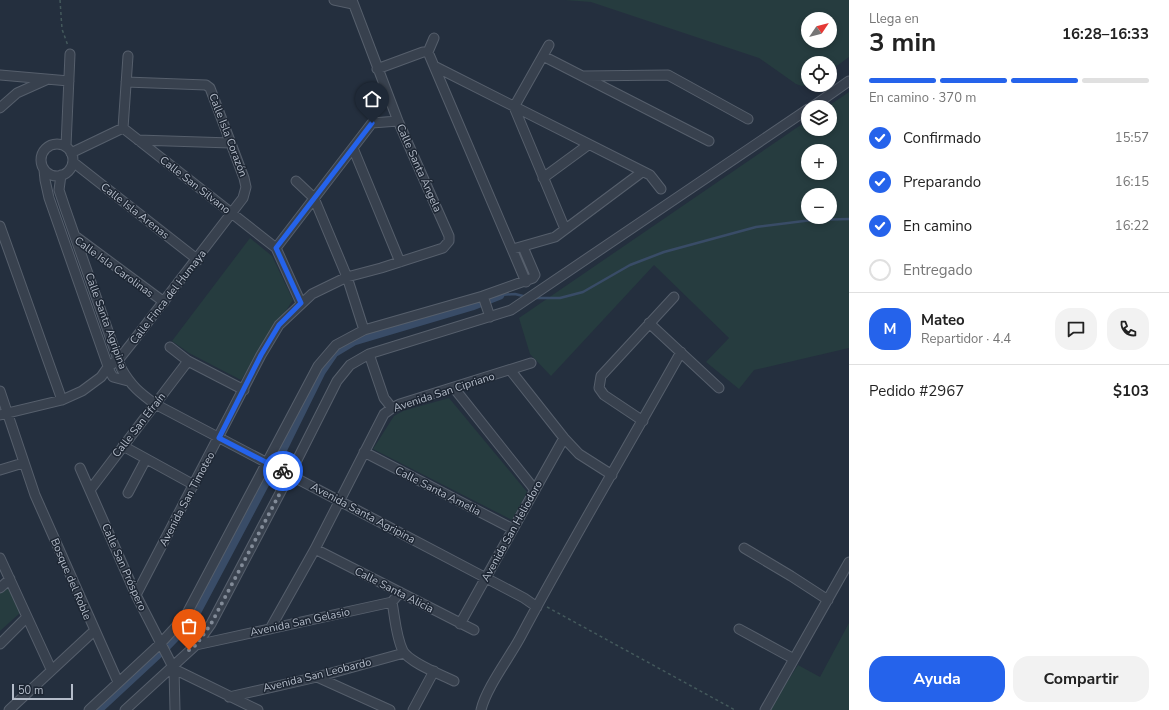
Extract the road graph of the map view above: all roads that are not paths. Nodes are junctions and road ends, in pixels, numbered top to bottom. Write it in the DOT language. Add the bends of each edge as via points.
graph roads {
  1 [pos="334,0"];
  2 [pos="352,2"];
  3 [pos="434,38"];
  4 [pos="549,45"];
  5 [pos="428,52"];
  6 [pos="70,54"];
  7 [pos="128,56"];
  8 [pos="543,56"];
  9 [pos="434,66"];
  10 [pos="377,69"];
  11 [pos="0,75"];
  12 [pos="581,76"];
  13 [pos="47,79"];
  14 [pos="69,81"];
  15 [pos="849,81"];
  16 [pos="126,82"];
  17 [pos="822,100"];
  18 [pos="514,107"];
  19 [pos="0,108"];
  20 [pos="801,115"];
  21 [pos="748,119"];
  22 [pos="398,121"];
  23 [pos="123,128"];
  24 [pos="138,140"];
  25 [pos="709,141"];
  26 [pos="231,143"];
  27 [pos="588,145"];
  28 [pos="353,148"];
  29 [pos="70,154"];
  30 [pos="44,170"];
  31 [pos="642,172"];
  32 [pos="61,175"];
  33 [pos="544,178"];
  34 [pos="296,181"];
  35 [pos="661,189"];
  36 [pos="314,198"];
  37 [pos="232,215"];
  38 [pos="0,226"];
  39 [pos="565,229"];
  40 [pos="74,236"];
  41 [pos="64,237"];
  42 [pos="523,247"];
  43 [pos="276,248"];
  44 [pos="513,249"];
  45 [pos="435,250"];
  46 [pos="198,260"];
  47 [pos="400,262"];
  48 [pos="347,277"];
  49 [pos="526,282"];
  50 [pos="483,296"];
  51 [pos="674,297"];
  52 [pos="164,302"];
  53 [pos="301,303"];
  54 [pos="490,316"];
  55 [pos="649,323"];
  56 [pos="364,330"];
  57 [pos="170,347"];
  58 [pos="681,352"];
  59 [pos="369,354"];
  60 [pos="119,359"];
  61 [pos="188,361"];
  62 [pos="531,363"];
  63 [pos="108,367"];
  64 [pos="511,370"];
  65 [pos="113,376"];
  66 [pos="101,377"];
  67 [pos="128,381"];
  68 [pos="454,388"];
  69 [pos="719,388"];
  70 [pos="244,390"];
  71 [pos="0,391"];
  72 [pos="62,400"];
  73 [pos="155,404"];
  74 [pos="392,408"];
  75 [pos="4,414"];
  76 [pos="643,421"];
  77 [pos="219,438"];
  78 [pos="564,438"];
  79 [pos="123,446"];
  80 [pos="364,452"];
  81 [pos="146,459"];
  82 [pos="23,463"];
  83 [pos="270,464"];
  84 [pos="80,468"];
  85 [pos="0,470"];
  86 [pos="287,473"];
  87 [pos="612,476"];
  88 [pos="194,485"];
  89 [pos="90,490"];
  90 [pos="535,490"];
  91 [pos="128,493"];
  92 [pos="338,500"];
  93 [pos="513,530"];
  94 [pos="744,548"];
  95 [pos="314,549"];
  96 [pos="0,558"];
  97 [pos="849,562"];
  98 [pos="486,578"];
  99 [pos="10,579"];
  100 [pos="0,588"];
  101 [pos="400,592"];
  102 [pos="136,595"];
  103 [pos="828,600"];
  104 [pos="392,602"];
  105 [pos="537,605"];
  106 [pos="27,617"];
  107 [pos="460,624"];
  108 [pos="270,629"];
  109 [pos="739,629"];
  110 [pos="474,630"];
  111 [pos="94,631"];
  112 [pos="0,644"];
  113 [pos="196,645"];
  114 [pos="161,646"];
  115 [pos="404,652"];
  116 [pos="794,659"];
  117 [pos="171,665"];
  118 [pos="51,669"];
  119 [pos="434,671"];
  120 [pos="317,677"];
  121 [pos="454,681"];
  122 [pos="118,682"];
  123 [pos="229,697"];
  124 [pos="9,710"];
  125 [pos="89,710"];
  126 [pos="125,710"];
  127 [pos="175,710"];
  128 [pos="258,710"];
  129 [pos="390,710"];
  130 [pos="413,710"];
  131 [pos="481,710"];
  132 [pos="765,710"];
  1 -- 2 [label="street"];
  2 -- 10 [label="street, Calle Santa Ángela"];
  3 -- 5 [label="street"];
  4 -- 8 [label="street"];
  5 -- 9 [label="street"];
  5 -- 10 [label="street"];
  6 -- 14 [label="street"];
  7 -- 16 [label="street"];
  8 -- 12 [label="street"];
  8 -- 18 [label="street"];
  9 -- 18 [label="street"];
  9 -- 44 [label="street"];
  10 -- 22 [label="street, Calle Santa Ángela"];
  11 -- 13 [label="street"];
  12 -- 21 [label="street" via="668,75"];
  12 -- 25 [label="street"];
  13 -- 14 [label="street"];
  13 -- 19 [label="street" via="16,93"];
  14 -- 29 [label="street"];
  15 -- 17 [label="street"];
  16 -- 23 [label="street"];
  16 -- 26 [label="street, Calle Isla Corazón" via="206,85 210,88"];
  18 -- 27 [label="street"];
  18 -- 33 [label="street"];
  20 -- 54 [label="street" via="511,310"];
  22 -- 28 [label="street" via="372,123"];
  22 -- 45 [label="street, Calle Santa Ángela" via="449,236 443,248"];
  23 -- 24 [label="street, Calle San Silvano"];
  23 -- 29 [label="street"];
  24 -- 26 [label="street"];
  24 -- 37 [label="street, Calle San Silvano"];
  26 -- 37 [label="street, Calle Isla Corazón" via="246,187 243,198"];
  27 -- 31 [label="street"];
  27 -- 33 [label="street"];
  28 -- 36 [label="street"];
  28 -- 47 [label="street"];
  29 -- 30 [label="street" via="57,144 52,144 45,149 41,157"];
  29 -- 32 [label="street" via="69,170"];
  29 -- 46 [label="street, Calle Isla Arenas"];
  30 -- 32 [label="street" via="52,175"];
  30 -- 41 [label="street, Calle Santa Agripina" via="46,187"];
  31 -- 35 [label="street" via="653,178"];
  31 -- 39 [label="street"];
  32 -- 40 [label="street, Calle Santa Agripina" via="59,190"];
  33 -- 39 [label="street"];
  34 -- 36 [label="street"];
  36 -- 43 [label="street"];
  36 -- 48 [label="street"];
  37 -- 43 [label="street, Calle San Silvano"];
  37 -- 46 [label="street, Calle Finca del Humaya"];
  38 -- 72 [label="street"];
  39 -- 42 [label="street" via="555,237"];
  40 -- 41 [label="street, Calle Isla Carolinas"];
  40 -- 52 [label="street, Calle Isla Carolinas"];
  40 -- 60 [label="street, Calle Santa Agripina"];
  41 -- 63 [label="street, Calle Santa Agripina"];
  42 -- 44 [label="street"];
  42 -- 49 [label="street" via="534,275"];
  43 -- 53 [label="street, Calle San Silvano"];
  44 -- 49 [label="street"];
  45 -- 47 [label="street, Avenida San Timoteo"];
  46 -- 52 [label="street, Calle Finca del Humaya"];
  47 -- 48 [label="street, Avenida San Timoteo"];
  48 -- 53 [label="street, Avenida San Timoteo" via="321,289"];
  48 -- 56 [label="street"];
  49 -- 50 [label="street"];
  50 -- 54 [label="street"];
  50 -- 56 [label="street"];
  51 -- 55 [label="street"];
  52 -- 60 [label="street, Calle Finca del Humaya"];
  53 -- 70 [label="street, Avenida San Timoteo" via="279,325"];
  54 -- 59 [label="street"];
  55 -- 58 [label="street"];
  55 -- 76 [label="street" via="601,376 599,388 604,395"];
  56 -- 83 [label="street" via="336,345 318,366"];
  57 -- 61 [label="street"];
  58 -- 69 [label="street"];
  58 -- 76 [label="street"];
  59 -- 74 [label="street" via="384,398"];
  59 -- 86 [label="street" via="355,361 342,373"];
  60 -- 63 [label="street, Calle Finca del Humaya"];
  60 -- 67 [label="street, Calle Santa Agripina"];
  61 -- 70 [label="street"];
  61 -- 73 [label="street, Calle San Efraín"];
  62 -- 64 [label="street, Avenida San Cipriano"];
  63 -- 65 [label="street, Calle Santa Agripina"];
  63 -- 66 [label="street, Calle Finca del Humaya"];
  64 -- 68 [label="street, Avenida San Cipriano"];
  64 -- 78 [label="street"];
  65 -- 66 [label="street"];
  65 -- 67 [label="street, Calle Santa Agripina"];
  66 -- 72 [label="street, Calle Finca del Humaya" via="82,391"];
  67 -- 73 [label="street, Avenida Santa Agripina"];
  68 -- 74 [label="street, Avenida San Cipriano"];
  68 -- 90 [label="street"];
  70 -- 77 [label="street, Avenida San Timoteo"];
  71 -- 75 [label="street, Bosque del Roble"];
  72 -- 75 [label="street, Calle Finca del Humaya"];
  73 -- 77 [label="street, Avenida Santa Agripina"];
  73 -- 79 [label="street, Calle San Efraín"];
  74 -- 80 [label="street, Avenida San Cipriano" via="381,419"];
  75 -- 82 [label="street, Bosque del Roble"];
  76 -- 87 [label="street"];
  77 -- 83 [label="street, Avenida Santa Agripina"];
  77 -- 88 [label="street, Avenida San Timoteo"];
  78 -- 87 [label="street" via="579,454"];
  78 -- 90 [label="street, Avenida San Heliodoro"];
  79 -- 81 [label="street"];
  79 -- 89 [label="street, Calle San Efraín"];
  80 -- 92 [label="street, Avenida San Cipriano"];
  80 -- 93 [label="street, Calle Santa Amelia"];
  81 -- 88 [label="street"];
  81 -- 91 [label="street"];
  82 -- 85 [label="street"];
  82 -- 111 [label="street, Bosque del Roble"];
  83 -- 86 [label="street, Avenida Santa Agripina"];
  83 -- 114 [label="street" via="185,617"];
  84 -- 89 [label="street, Calle San Próspero"];
  86 -- 92 [label="street, Avenida Santa Agripina"];
  86 -- 113 [label="street" via="211,624"];
  87 -- 105 [label="street"];
  88 -- 102 [label="street, Avenida San Timoteo"];
  89 -- 102 [label="street, Calle San Próspero"];
  90 -- 93 [label="street, Avenida San Heliodoro"];
  92 -- 95 [label="street, Avenida San Cipriano"];
  92 -- 98 [label="street, Avenida Santa Agripina"];
  93 -- 98 [label="street, Avenida San Heliodoro"];
  94 -- 103 [label="street"];
  95 -- 101 [label="street, Calle Santa Alicia"];
  95 -- 108 [label="street, Avenida San Cipriano"];
  96 -- 99 [label="street"];
  97 -- 103 [label="street"];
  98 -- 105 [label="street, Avenida Santa Agripina"];
  98 -- 107 [label="street, Avenida San Heliodoro"];
  99 -- 100 [label="street"];
  99 -- 106 [label="street"];
  101 -- 104 [label="street"];
  101 -- 107 [label="street, Calle Santa Alicia"];
  102 -- 114 [label="street, Calle San Próspero"];
  103 -- 116 [label="street"];
  104 -- 108 [label="street, Avenida San Gelasio"];
  104 -- 115 [label="street"];
  105 -- 131 [label="street" via="485,698"];
  106 -- 112 [label="street"];
  106 -- 118 [label="street"];
  107 -- 110 [label="street, Calle Santa Alicia"];
  108 -- 113 [label="street, Avenida San Gelasio"];
  109 -- 116 [label="street"];
  111 -- 118 [label="street, Bosque del Roble"];
  111 -- 122 [label="street"];
  113 -- 117 [label="street"];
  114 -- 117 [label="street, Calle San Próspero"];
  114 -- 122 [label="street"];
  115 -- 119 [label="street" via="411,659"];
  115 -- 120 [label="street, Avenida San Leobardo"];
  116 -- 132 [label="street"];
  117 -- 123 [label="street"];
  117 -- 126 [label="street"];
  117 -- 127 [label="street"];
  118 -- 124 [label="street, Bosque del Roble"];
  119 -- 121 [label="street"];
  119 -- 130 [label="street"];
  120 -- 123 [label="street, Avenida San Leobardo"];
  120 -- 129 [label="street"];
  122 -- 125 [label="street"];
  123 -- 128 [label="street"];
}
